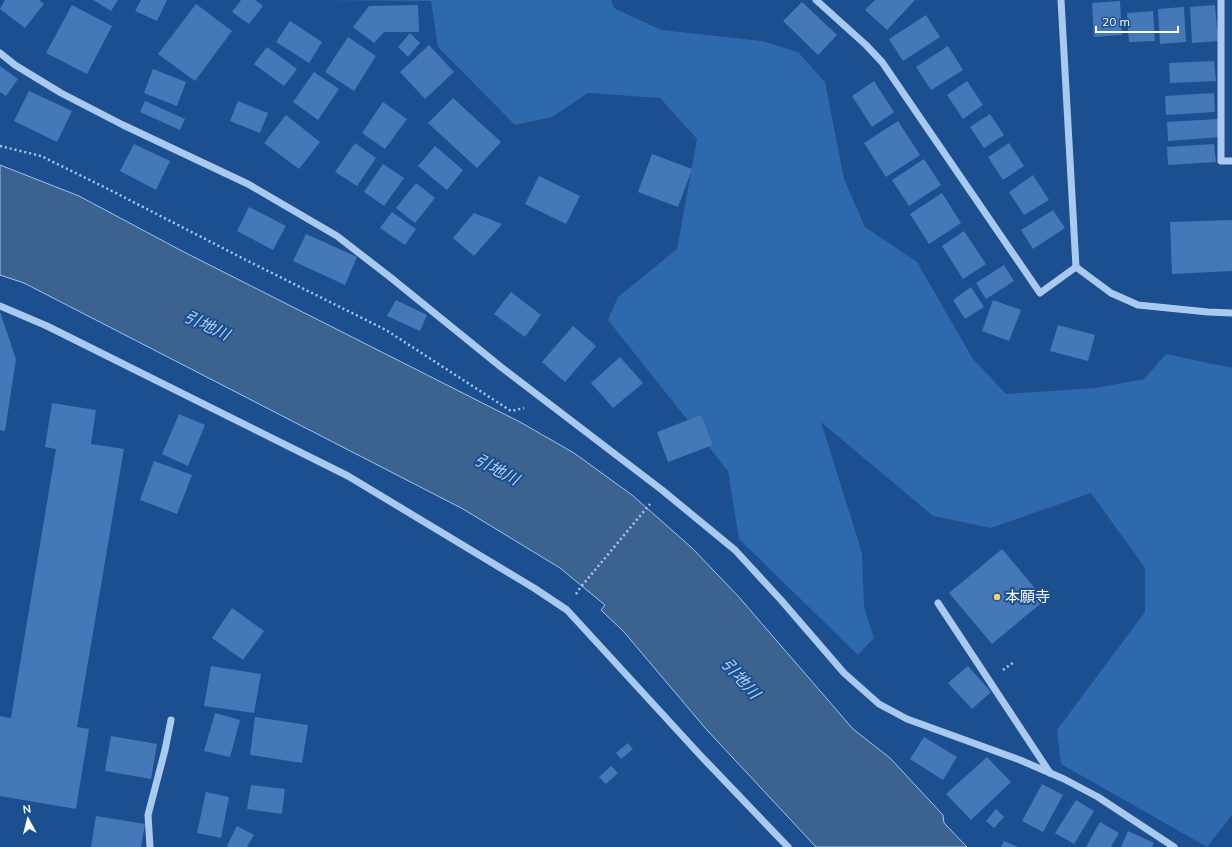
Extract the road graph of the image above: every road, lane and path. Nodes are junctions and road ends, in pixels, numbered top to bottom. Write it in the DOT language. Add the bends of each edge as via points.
graph roads {
  1 [pos="816,0"];
  2 [pos="1060,0"];
  3 [pos="1221,0"];
  4 [pos="0,53"];
  5 [pos="0,146"];
  6 [pos="1232,161"];
  7 [pos="1076,267"];
  8 [pos="0,306"];
  9 [pos="1232,313"];
  10 [pos="548,402"];
  11 [pos="650,505"];
  12 [pos="580,588"];
  13 [pos="938,603"];
  14 [pos="171,720"];
  15 [pos="1050,773"];
  16 [pos="150,847"];
  17 [pos="788,847"];
  18 [pos="1174,847"];
  1 -- 7 [label="street" via="882,62 1040,293"];
  2 -- 7 [label="street"];
  3 -- 6 [label="street" via="1221,161"];
  4 -- 10 [label="street" via="62,93 248,184 336,236"];
  5 -- 10 [label="path" via="41,156 386,330 511,411"];
  7 -- 9 [label="street" via="1111,293 1138,305"];
  8 -- 17 [label="street" via="47,326 348,476 567,610"];
  10 -- 15 [label="street" via="662,490 734,550 844,673 879,704 906,719"];
  11 -- 12 [label="path"];
  13 -- 15 [label="street"];
  14 -- 16 [label="street" via="148,815"];
  15 -- 18 [label="street" via="1098,797"];
}
